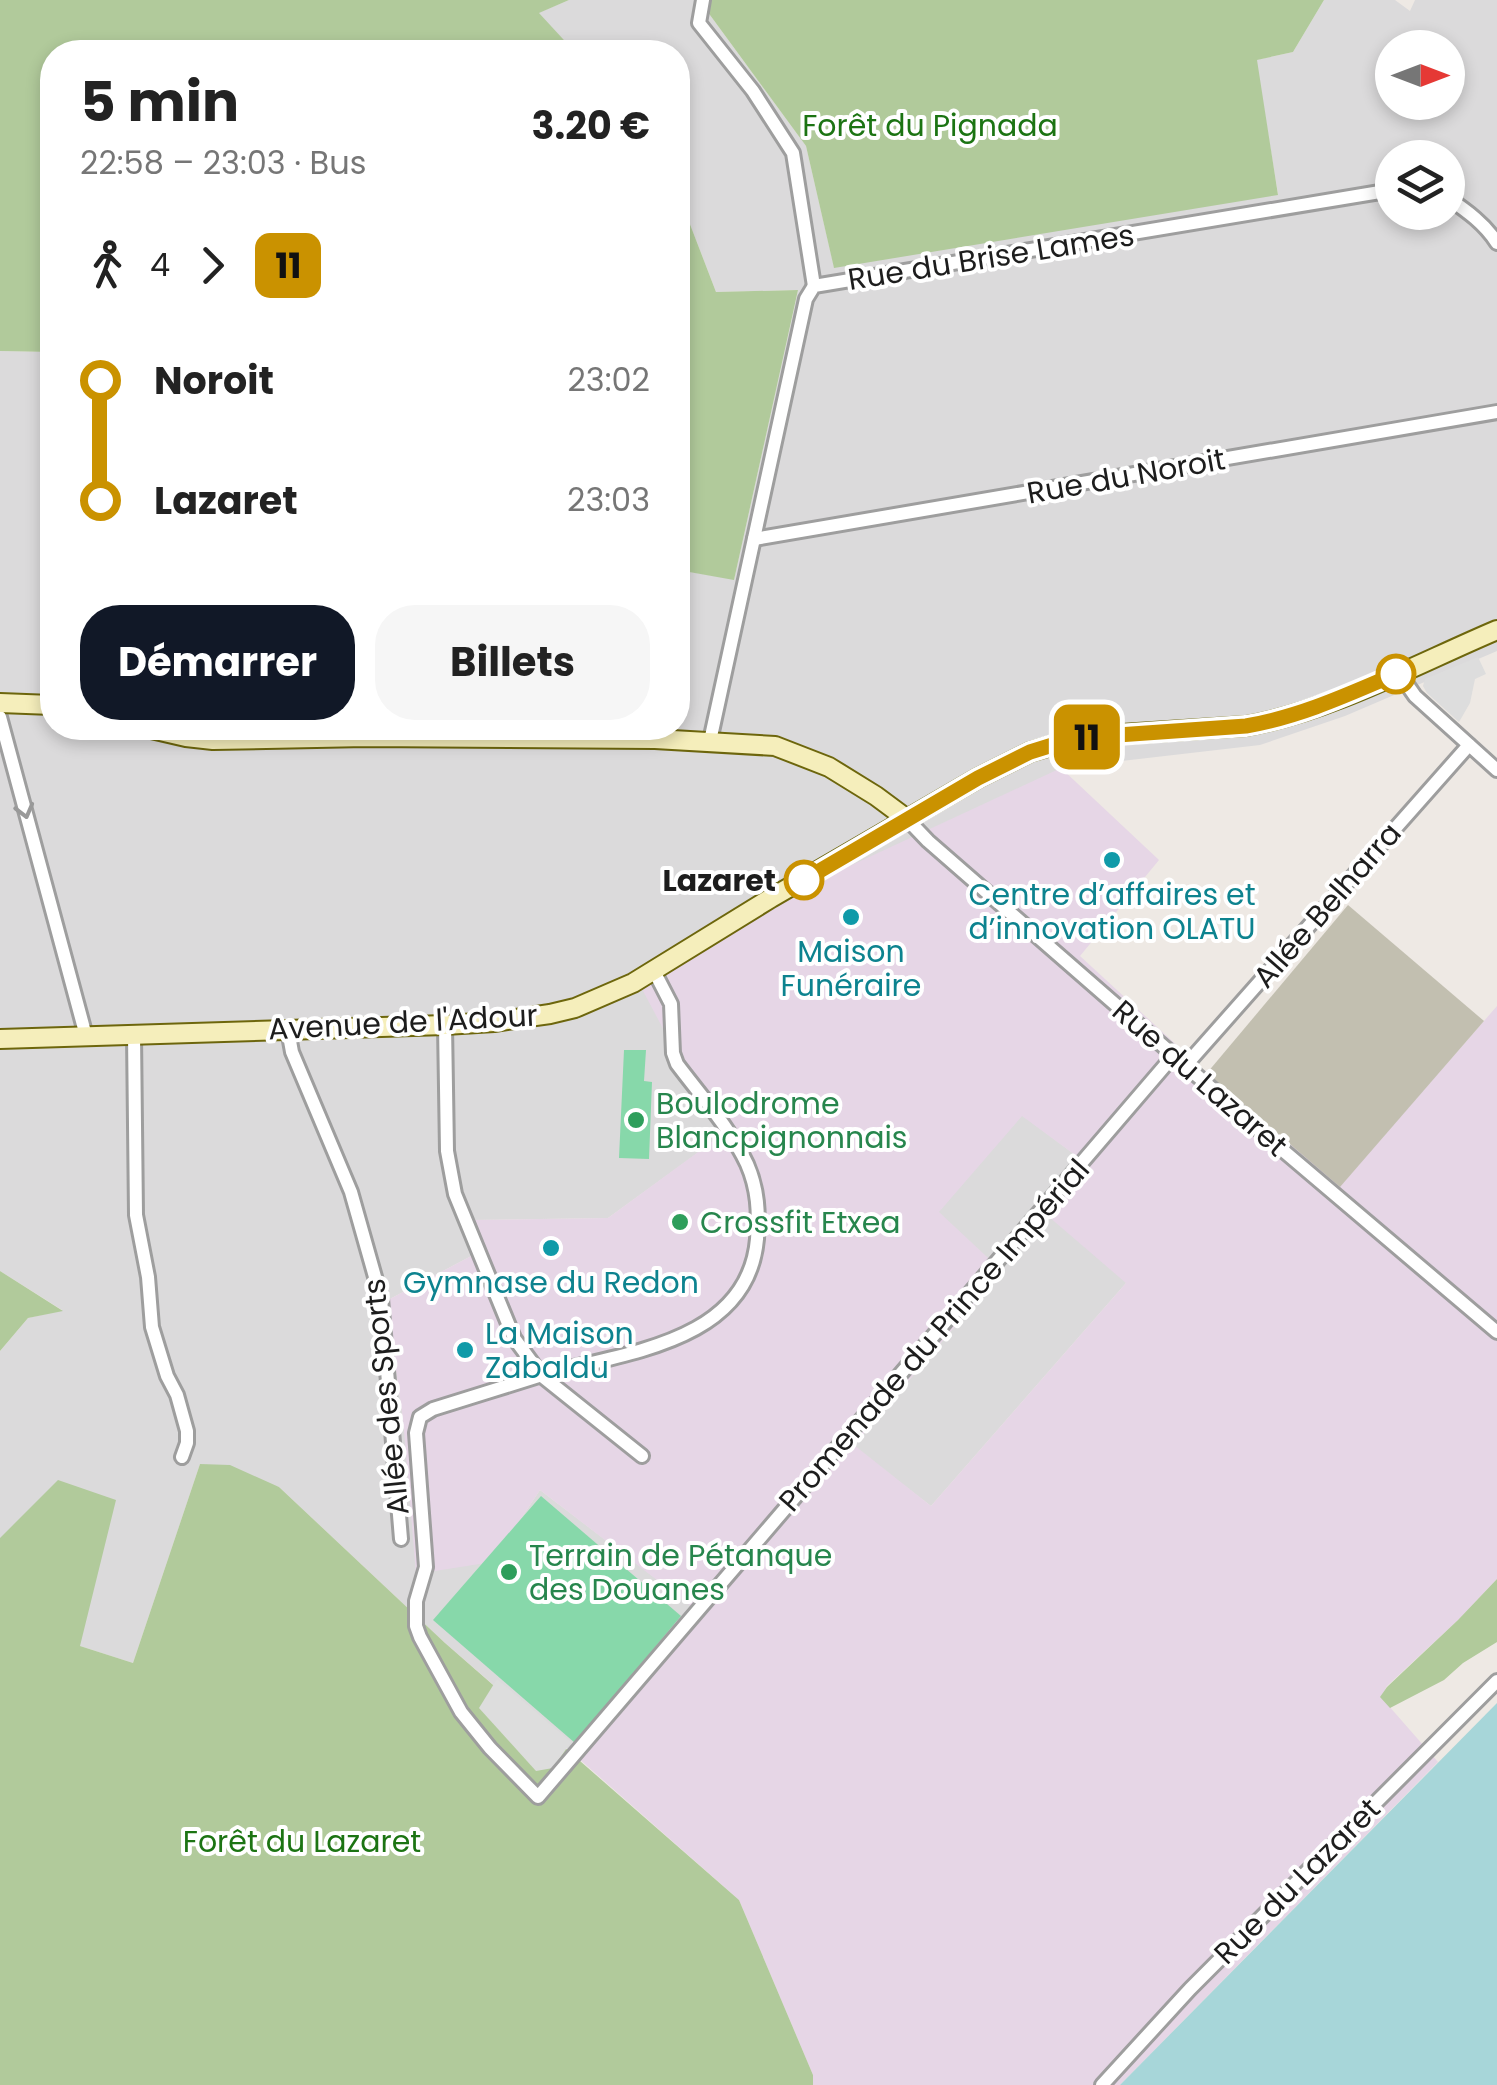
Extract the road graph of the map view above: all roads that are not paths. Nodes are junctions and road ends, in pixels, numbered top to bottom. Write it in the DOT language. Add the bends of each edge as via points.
graph roads {
  1 [pos="703,0"];
  2 [pos="1375,193"];
  3 [pos="1465,210"];
  4 [pos="1497,243"];
  5 [pos="814,286"];
  6 [pos="1497,412"];
  7 [pos="754,539"];
  8 [pos="1497,630"];
  9 [pos="1399,673"];
  10 [pos="0,704"];
  11 [pos="40,705"];
  12 [pos="0,717"];
  13 [pos="674,740"];
  14 [pos="710,741"];
  15 [pos="1469,745"];
  16 [pos="1497,770"];
  17 [pos="908,819"];
  18 [pos="654,971"];
  19 [pos="445,1025"];
  20 [pos="288,1030"];
  21 [pos="86,1036"];
  22 [pos="134,1036"];
  23 [pos="0,1039"];
  24 [pos="1174,1056"];
  25 [pos="1186,1065"];
  26 [pos="1497,1332"];
  27 [pos="542,1376"];
  28 [pos="642,1456"];
  29 [pos="182,1458"];
  30 [pos="401,1540"];
  31 [pos="1497,1681"];
  32 [pos="1102,2085"];
  1 -- 5 [label="street" via="698,23 793,153"];
  2 -- 5 [label="street, Rue du Brise Lames"];
  3 -- 4 [label="street"];
  5 -- 7 [label="street, Rue du Brise Lames"];
  6 -- 7 [label="street, Rue du Noroit"];
  7 -- 14 [label="street, Rue du Brise Lames"];
  8 -- 9 [label="main road, Avenue de l'Adour"];
  9 -- 15 [label="street"];
  9 -- 17 [label="main road, Avenue de l'Adour" via="1271,722 1058,743 1014,758"];
  10 -- 11 [label="main road"];
  12 -- 21 [label="street, one-way"];
  13 -- 14 [label="main road"];
  14 -- 17 [label="main road" via="801,754"];
  15 -- 16 [label="street"];
  15 -- 25 [label="street, Allée Belharra"];
  17 -- 18 [label="main road, Avenue de l'Adour"];
  17 -- 24 [label="street, Rue du Lazaret"];
  18 -- 19 [label="main road, Avenue de l'Adour" via="566,1010"];
  18 -- 27 [label="street" via="671,1004 678,1064 754,1183 756,1251 720,1314 690,1332"];
  19 -- 20 [label="main road, Avenue de l'Adour"];
  19 -- 27 [label="street" via="447,1151 456,1194 514,1338"];
  20 -- 22 [label="main road, Avenue de l'Adour"];
  20 -- 30 [label="street, Allée des Sports" via="351,1192 381,1298"];
  21 -- 22 [label="main road, Avenue de l'Adour"];
  21 -- 23 [label="main road, Avenue de l'Adour"];
  22 -- 29 [label="street" via="136,1215 152,1327 187,1431"];
  24 -- 25 [label="street, Rue du Lazaret"];
  24 -- 27 [label="street, Promenade du Prince Impérial" via="538,1796 461,1712 420,1638 416,1601 426,1566 416,1433 420,1417 433,1409"];
  25 -- 26 [label="street, Rue du Lazaret"];
  27 -- 28 [label="street"];
  31 -- 32 [label="street, Rue du Lazaret"];
}
